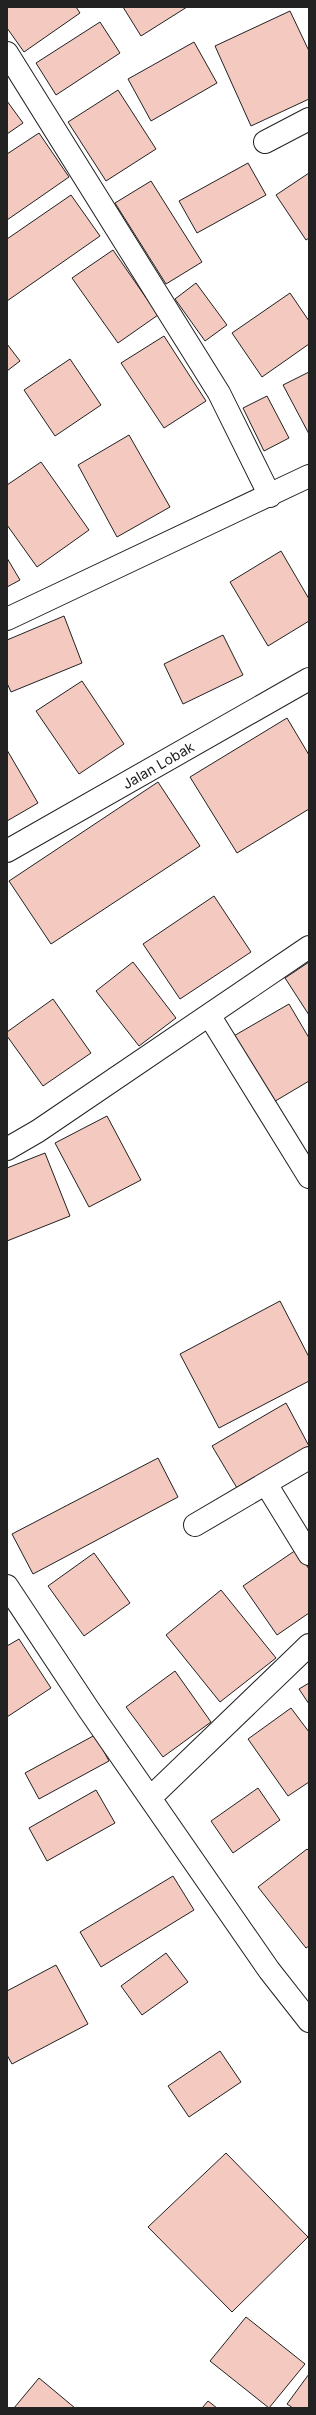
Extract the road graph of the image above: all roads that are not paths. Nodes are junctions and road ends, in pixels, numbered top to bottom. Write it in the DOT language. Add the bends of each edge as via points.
graph roads {
  1 [pos="7,54"];
  2 [pos="309,119"];
  3 [pos="266,142"];
  4 [pos="309,476"];
  5 [pos="270,496"];
  6 [pos="7,619"];
  7 [pos="309,679"];
  8 [pos="7,851"];
  9 [pos="309,947"];
  10 [pos="209,1015"];
  11 [pos="7,1148"];
  12 [pos="309,1177"];
  13 [pos="309,1458"];
  14 [pos="266,1484"];
  15 [pos="195,1525"];
  16 [pos="309,1554"];
  17 [pos="7,1586"];
  18 [pos="14,1614"];
  19 [pos="309,1645"];
  20 [pos="150,1798"];
  21 [pos="309,2022"];
  1 -- 5 [label="street" via="219,393"];
  2 -- 3 [label="street"];
  4 -- 5 [label="street"];
  5 -- 6 [label="street"];
  7 -- 8 [label="street, Jalan Lobak"];
  9 -- 10 [label="street"];
  10 -- 11 [label="street" via="38,1131"];
  10 -- 12 [label="street"];
  13 -- 14 [label="street"];
  14 -- 15 [label="street"];
  14 -- 16 [label="street"];
  17 -- 18 [label="street"];
  18 -- 20 [label="street"];
  19 -- 20 [label="street"];
  20 -- 21 [label="street" via="269,1970"];
}
